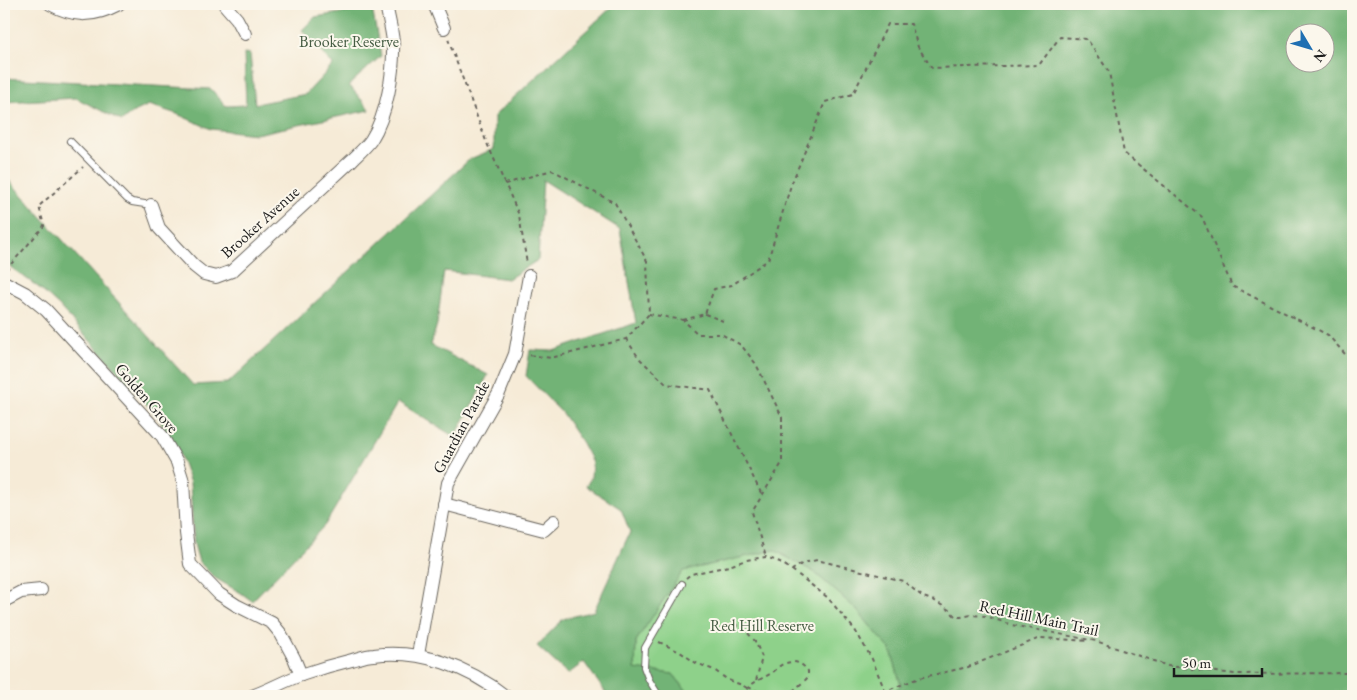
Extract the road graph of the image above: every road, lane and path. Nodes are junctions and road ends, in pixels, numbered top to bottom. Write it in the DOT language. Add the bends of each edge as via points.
graph roads {
  1 [pos="50,4"];
  2 [pos="119,4"];
  3 [pos="224,4"];
  4 [pos="386,4"];
  5 [pos="434,4"];
  6 [pos="444,28"];
  7 [pos="245,34"];
  8 [pos="70,141"];
  9 [pos="90,161"];
  10 [pos="505,184"];
  11 [pos="151,205"];
  12 [pos="4,272"];
  13 [pos="529,276"];
  14 [pos="4,282"];
  15 [pos="649,314"];
  16 [pos="705,314"];
  17 [pos="683,320"];
  18 [pos="723,321"];
  19 [pos="626,339"];
  20 [pos="515,354"];
  21 [pos="1353,363"];
  22 [pos="762,495"];
  23 [pos="444,504"];
  24 [pos="554,521"];
  25 [pos="544,530"];
  26 [pos="549,542"];
  27 [pos="766,557"];
  28 [pos="792,570"];
  29 [pos="682,584"];
  30 [pos="40,590"];
  31 [pos="4,601"];
  32 [pos="735,624"];
  33 [pos="651,636"];
  34 [pos="1096,641"];
  35 [pos="418,655"];
  36 [pos="1353,673"];
  37 [pos="300,675"];
  38 [pos="756,681"];
  39 [pos="748,688"];
  40 [pos="885,691"];
  41 [pos="252,696"];
  42 [pos="505,696"];
  43 [pos="659,696"];
  44 [pos="742,696"];
  45 [pos="768,696"];
  46 [pos="788,696"];
  47 [pos="876,696"];
  1 -- 2 [label="street" via="82,14 95,14"];
  3 -- 7 [label="street"];
  4 -- 11 [label="street, Brooker Avenue" via="393,41 392,65 385,103 370,141 232,270 216,276 204,274 194,266 159,228"];
  5 -- 6 [label="street"];
  6 -- 10 [label="path"];
  8 -- 9 [label="lane, Brooker Avenue"];
  9 -- 11 [label="lane, Brooker Avenue" via="127,199"];
  9 -- 12 [label="path" via="39,206 44,226"];
  10 -- 13 [label="path" via="519,215"];
  10 -- 15 [label="path" via="552,170 615,203 648,261"];
  13 -- 20 [label="street, Guardian Parade"];
  14 -- 37 [label="street, Golden Grove" via="26,292 46,310 162,436 183,480 190,564 219,594 272,623 294,658"];
  15 -- 17 [label="path"];
  15 -- 19 [label="path"];
  16 -- 17 [label="path"];
  16 -- 18 [label="path"];
  16 -- 21 [label="path" via="714,289 732,285 768,260 791,185 825,102 853,94 888,24 911,24 918,46 932,68 1039,65 1060,37 1087,39 1109,72 1124,153 1202,218 1232,286 1328,335"];
  17 -- 22 [label="path" via="698,334 721,334 741,345 756,364 782,417 782,463"];
  19 -- 20 [label="path" via="552,358"];
  19 -- 22 [label="path" via="639,358 666,384 710,390"];
  20 -- 23 [label="street, Guardian Parade" via="499,393 448,483"];
  22 -- 27 [label="path" via="752,512"];
  23 -- 25 [label="street"];
  23 -- 35 [label="street, Guardian Parade"];
  24 -- 25 [label="street"];
  25 -- 26 [label="street"];
  27 -- 28 [label="path"];
  27 -- 29 [label="path" via="691,574"];
  28 -- 34 [label="path, Red Hill Main Trail" via="817,560 903,581 956,617 986,616 1012,625"];
  28 -- 40 [label="path" via="827,598 855,630"];
  29 -- 33 [label="lane"];
  30 -- 31 [label="street" via="21,592"];
  32 -- 38 [label="path" via="755,641 762,657"];
  33 -- 39 [label="path" via="696,663"];
  33 -- 43 [label="lane" via="645,648 644,667"];
  34 -- 36 [label="path, Red Hill Main Trail" via="1168,666 1234,674"];
  34 -- 40 [label="path" via="1040,638 968,667 919,678"];
  35 -- 37 [label="street" via="374,654"];
  35 -- 42 [label="street" via="456,667"];
  37 -- 41 [label="street"];
  38 -- 39 [label="path"];
  38 -- 46 [label="path" via="782,665 802,664 808,671 808,677"];
  39 -- 44 [label="path"];
  39 -- 45 [label="path"];
  40 -- 47 [label="path"];
}
